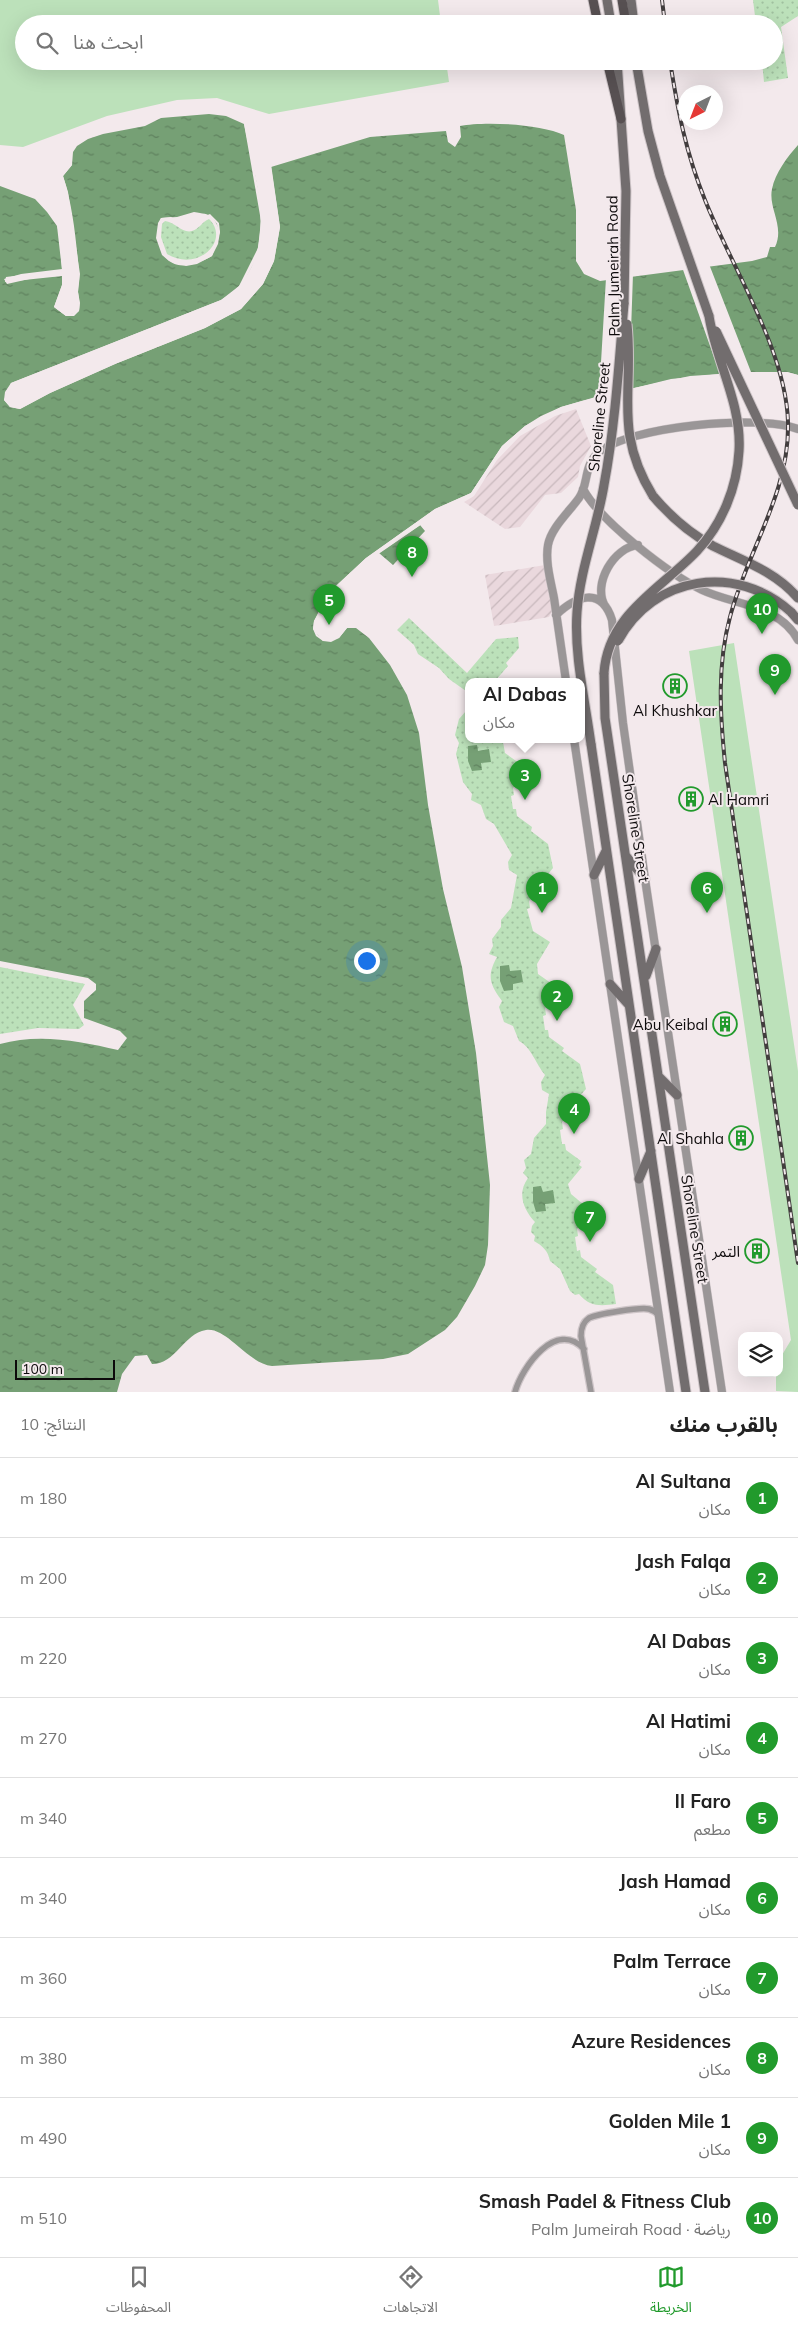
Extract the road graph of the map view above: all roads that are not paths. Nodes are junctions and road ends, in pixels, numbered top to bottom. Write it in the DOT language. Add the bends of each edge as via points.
graph roads {
  1 [pos="593,0"];
  2 [pos="607,0"];
  3 [pos="622,0"];
  4 [pos="631,0"];
  5 [pos="596,15"];
  6 [pos="610,15"];
  7 [pos="624,15"];
  8 [pos="633,15"];
  9 [pos="608,70"];
  10 [pos="618,70"];
  11 [pos="638,70"];
  12 [pos="621,119"];
  13 [pos="624,304"];
  14 [pos="708,316"];
  15 [pos="798,429"];
  16 [pos="583,489"];
  17 [pos="798,505"];
  18 [pos="638,545"];
  19 [pos="798,598"];
  20 [pos="606,608"];
  21 [pos="556,615"];
  22 [pos="798,620"];
  23 [pos="798,640"];
  24 [pos="604,673"];
  25 [pos="566,678"];
  26 [pos="581,678"];
  27 [pos="585,702"];
  28 [pos="575,743"];
  29 [pos="606,851"];
  30 [pos="626,856"];
  31 [pos="594,874"];
  32 [pos="645,879"];
  33 [pos="656,949"];
  34 [pos="645,979"];
  35 [pos="610,984"];
  36 [pos="629,1005"];
  37 [pos="658,1075"];
  38 [pos="677,1095"];
  39 [pos="651,1151"];
  40 [pos="639,1179"];
  41 [pos="659,1315"];
  42 [pos="584,1349"];
  43 [pos="515,1392"];
  44 [pos="591,1392"];
  45 [pos="670,1392"];
  46 [pos="686,1392"];
  47 [pos="704,1392"];
  48 [pos="722,1392"];
  1 -- 5 [label="main road"];
  2 -- 6 [label="main road"];
  3 -- 7 [label="main road"];
  4 -- 8 [label="main road"];
  9 -- 12 [label="main road"];
  10 -- 12 [label="main road, Palm Jumeirah Road"];
  11 -- 14 [label="main road" via="657,168"];
  12 -- 13 [label="main road, Palm Jumeirah Road" via="626,191"];
  13 -- 19 [label="main road, Palm Jumeirah Road, bridge" via="628,340 627,426 638,468 653,496 690,532 771,574"];
  13 -- 26 [label="main road, Shoreline Street, bridge" via="608,464 577,612"];
  14 -- 17 [label="main road, bridge"];
  14 -- 24 [label="main road, Shoreline Street, bridge" via="738,426 738,457 733,486 719,520 702,545 625,618 608,649"];
  15 -- 16 [label="street" via="774,424 718,423 682,427 636,438 612,445 598,454 588,466"];
  16 -- 18 [label="street" via="601,515"];
  16 -- 21 [label="street" via="548,543"];
  18 -- 20 [label="street" via="622,551 602,578 600,593"];
  18 -- 23 [label="street" via="701,589 776,616 790,627"];
  20 -- 21 [label="street" via="591,598 579,598"];
  20 -- 32 [label="street" via="613,624"];
  21 -- 25 [label="street"];
  22 -- 24 [label="main road, bridge" via="767,594 738,584 708,582 676,589 649,604 633,619 621,636"];
  24 -- 30 [label="main road, Shoreline Street" via="604,707"];
  27 -- 29 [label="main road, Shoreline Street, bridge"];
  28 -- 31 [label="street"];
  29 -- 31 [label="main road"];
  29 -- 36 [label="main road, Shoreline Street"];
  30 -- 32 [label="main road"];
  30 -- 34 [label="main road, Shoreline Street"];
  31 -- 35 [label="street"];
  32 -- 33 [label="street"];
  33 -- 34 [label="main road"];
  33 -- 38 [label="street"];
  34 -- 37 [label="main road, Shoreline Street"];
  35 -- 36 [label="main road"];
  35 -- 40 [label="street"];
  36 -- 39 [label="main road, Shoreline Street"];
  37 -- 38 [label="main road"];
  37 -- 47 [label="main road, Shoreline Street"];
  38 -- 48 [label="street"];
  39 -- 40 [label="main road"];
  39 -- 46 [label="main road, Shoreline Street"];
  40 -- 41 [label="street"];
  41 -- 42 [label="street" via="644,1308 592,1317 582,1328"];
  41 -- 45 [label="street"];
  42 -- 43 [label="street" via="568,1340 550,1345 530,1362"];
  42 -- 44 [label="street"];
}
